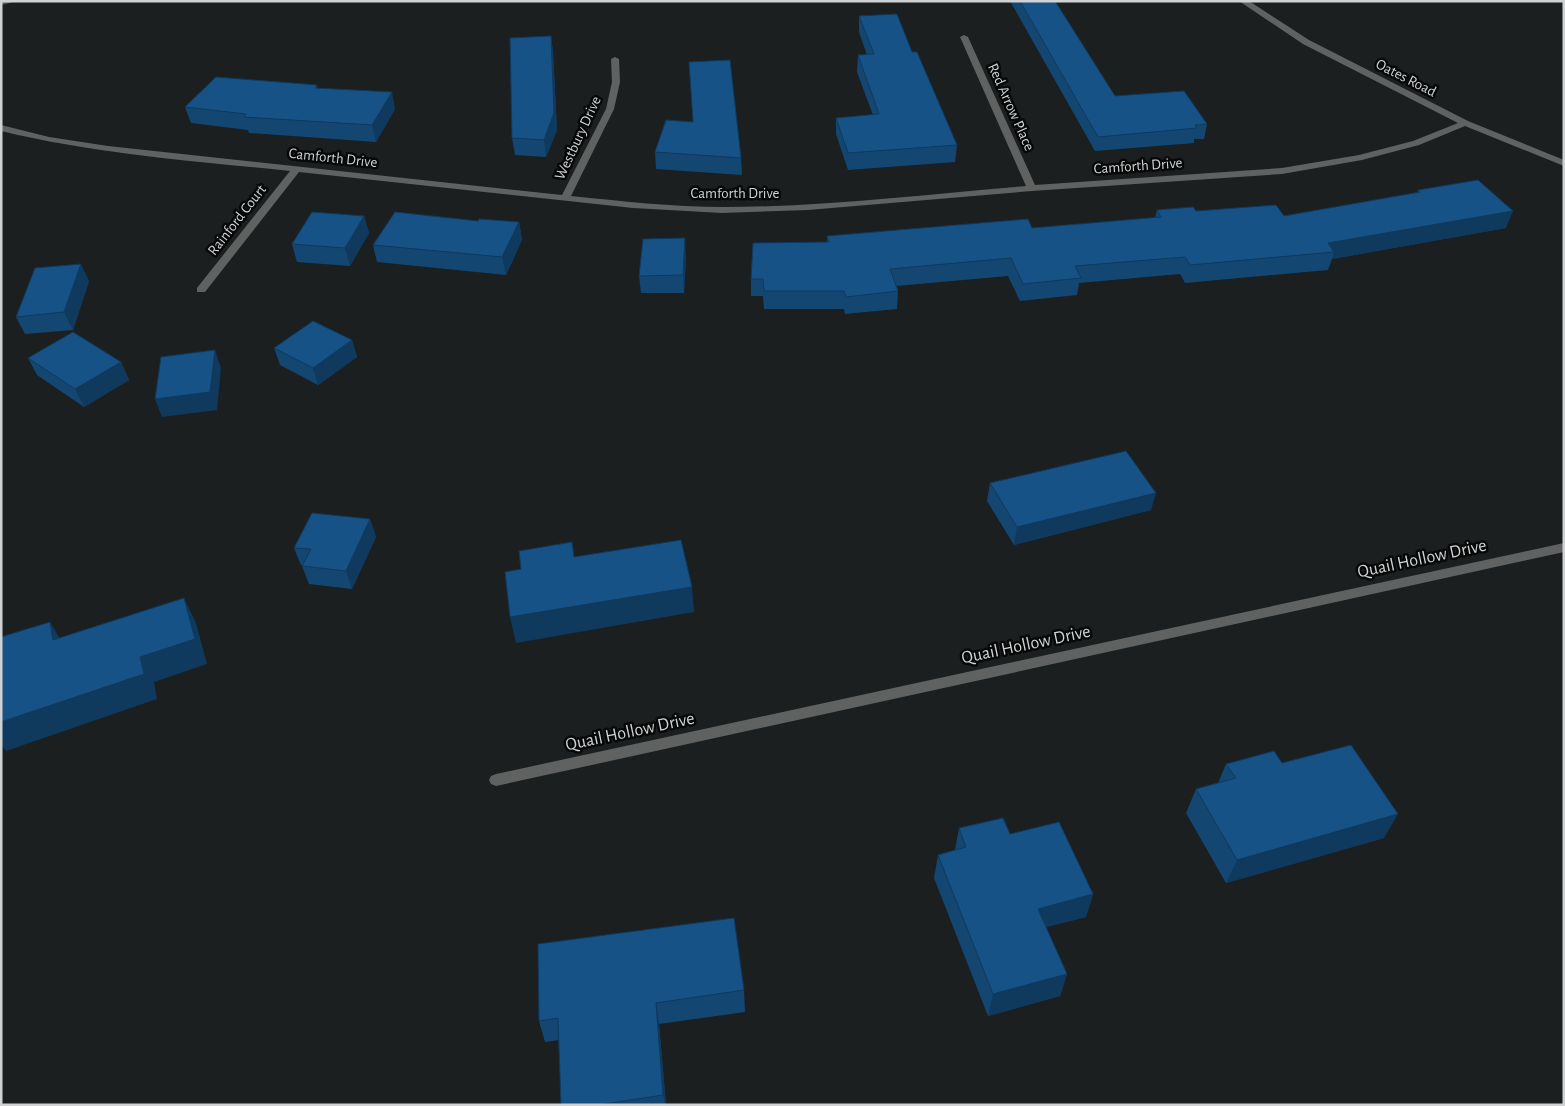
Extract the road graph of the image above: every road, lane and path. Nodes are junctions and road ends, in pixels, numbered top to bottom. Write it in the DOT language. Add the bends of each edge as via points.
graph roads {
  1 [pos="13,1"];
  2 [pos="1243,1"];
  3 [pos="1,2"];
  4 [pos="964,37"];
  5 [pos="615,59"];
  6 [pos="1465,123"];
  7 [pos="1,128"];
  8 [pos="1564,163"];
  9 [pos="297,169"];
  10 [pos="1032,188"];
  11 [pos="565,198"];
  12 [pos="201,290"];
  13 [pos="1564,548"];
  14 [pos="496,780"];
  1 -- 3 [label="street"];
  2 -- 6 [label="street, Oates Road" via="1306,42"];
  4 -- 10 [label="street, Red Arrow Place"];
  5 -- 11 [label="street, Westbury Drive" via="616,82 610,109"];
  6 -- 8 [label="street, Oates Road"];
  6 -- 10 [label="street, Camforth Drive" via="1407,146 1282,172"];
  7 -- 9 [label="street, Camforth Drive" via="49,140 108,149"];
  9 -- 11 [label="street, Camforth Drive"];
  9 -- 12 [label="street, Rainford Court"];
  10 -- 11 [label="street, Camforth Drive" via="808,207 722,210"];
  13 -- 14 [label="street, Quail Hollow Drive"];
}
